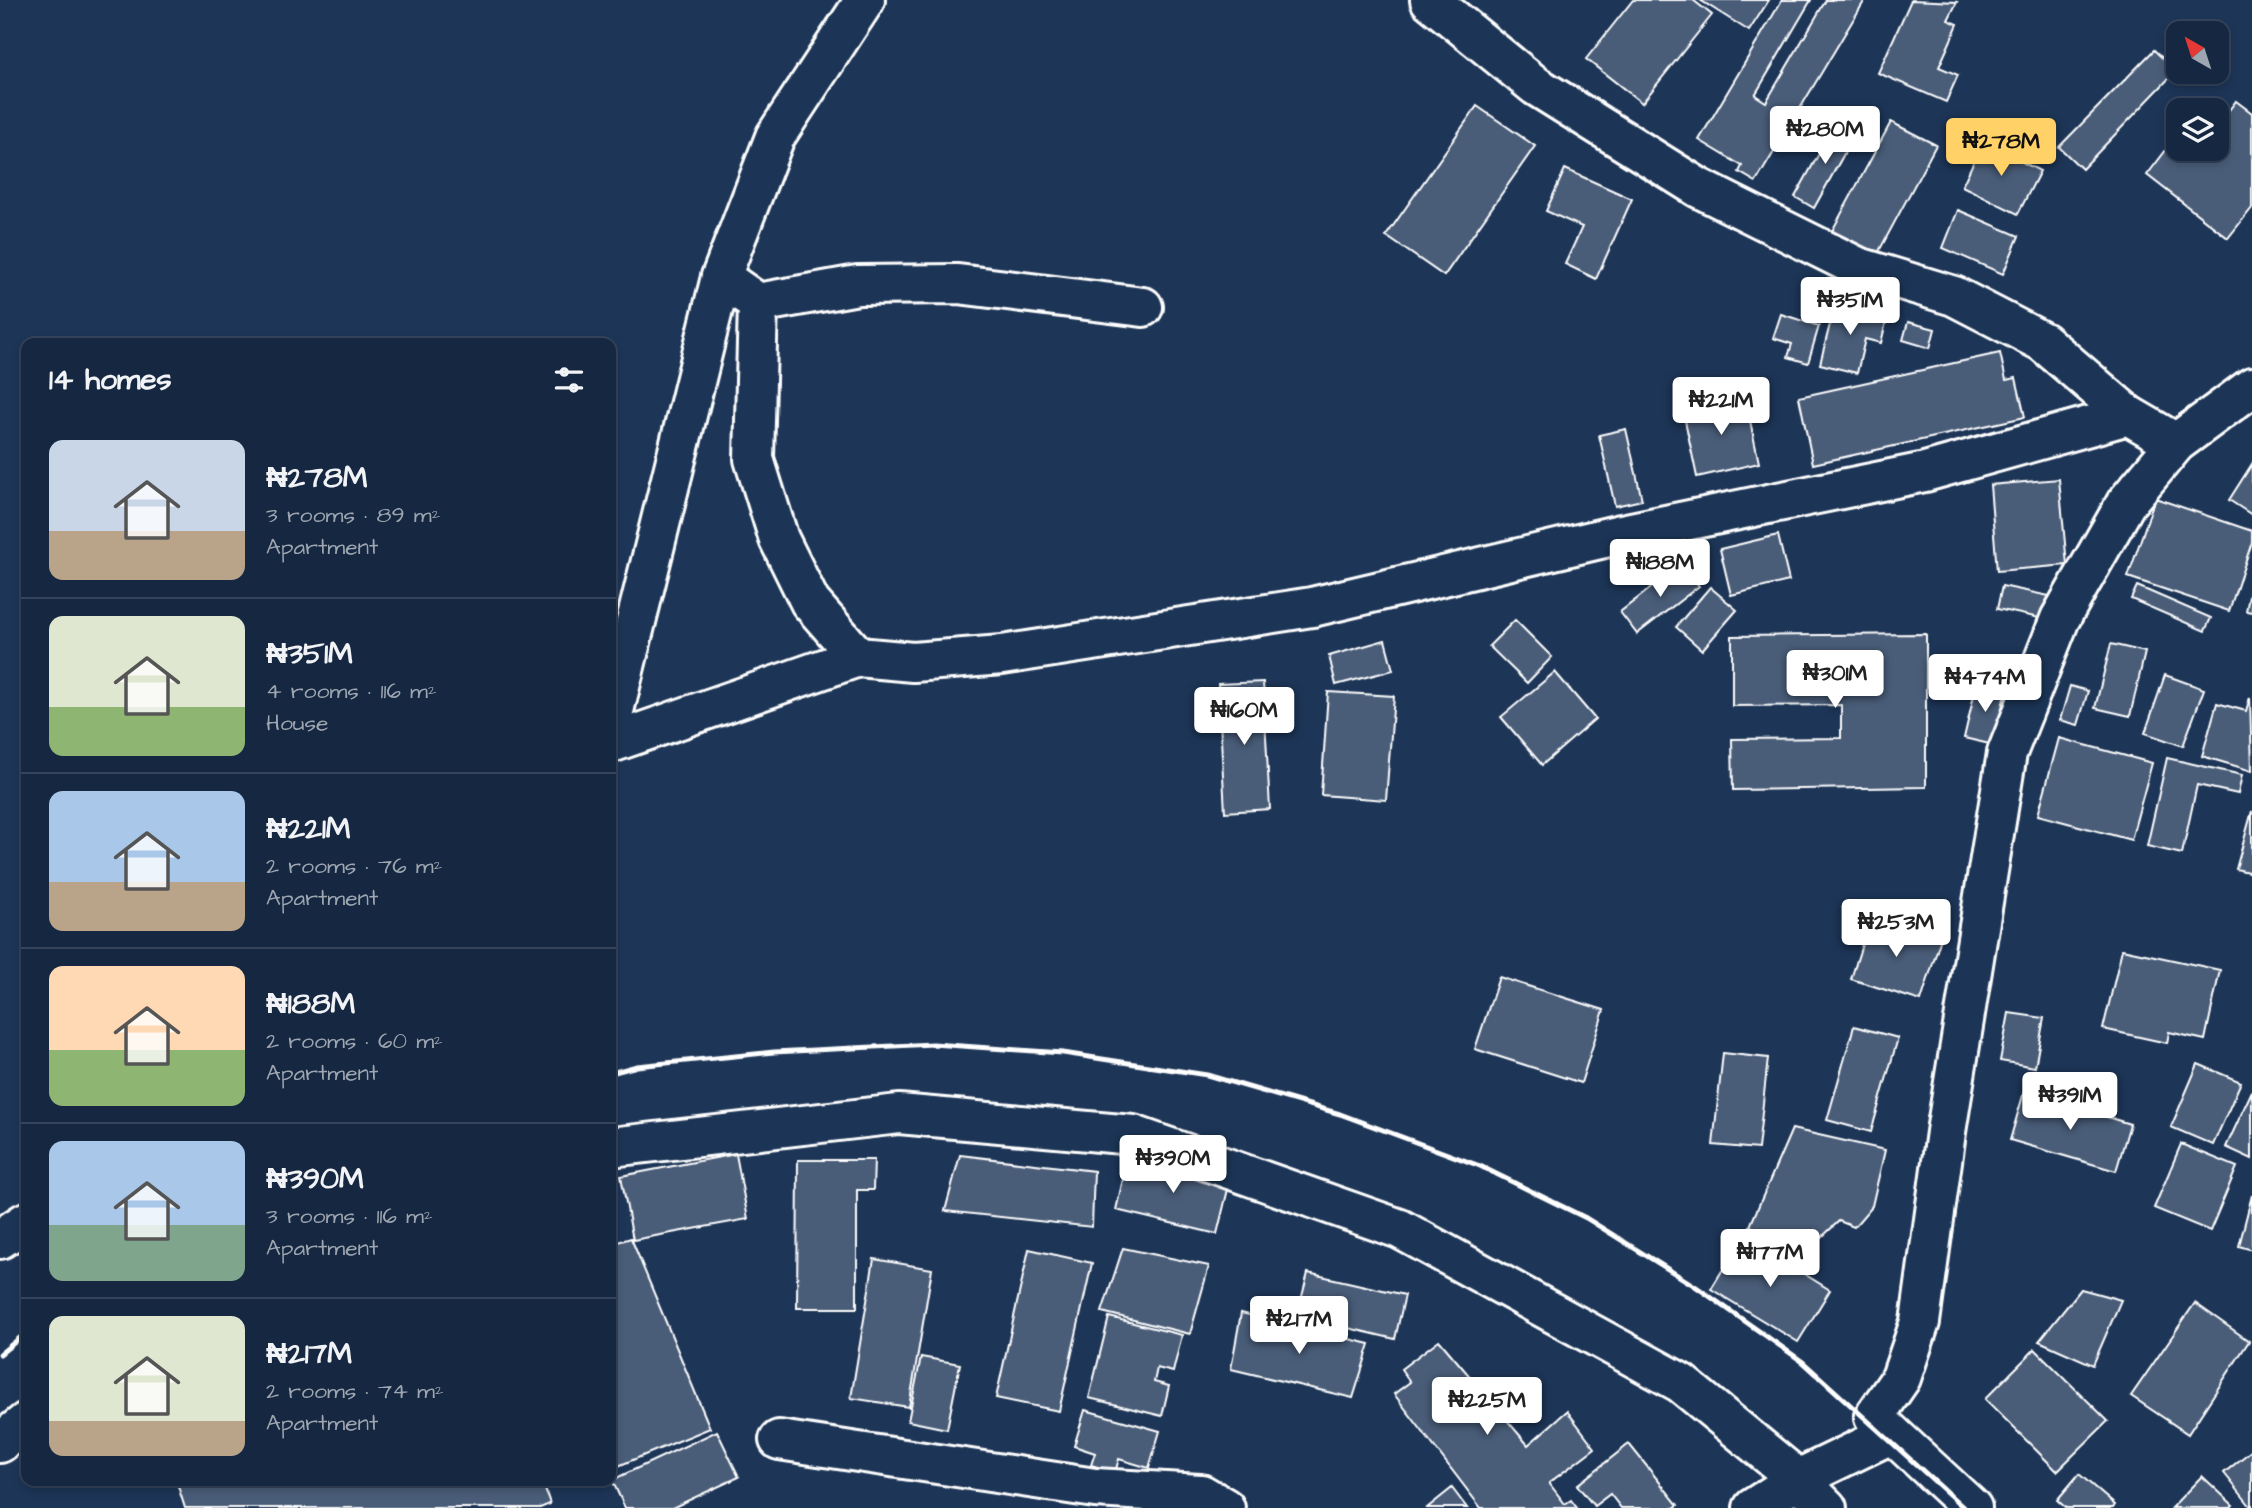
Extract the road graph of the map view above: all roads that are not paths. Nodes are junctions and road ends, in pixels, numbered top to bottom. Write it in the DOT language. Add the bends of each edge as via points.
graph roads {
  1 [pos="865,0"];
  2 [pos="1430,0"];
  3 [pos="721,278"];
  4 [pos="758,303"];
  5 [pos="1143,307"];
  6 [pos="2252,387"];
  7 [pos="2128,415"];
  8 [pos="2176,443"];
  9 [pos="858,657"];
  10 [pos="616,703"];
  11 [pos="616,741"];
  12 [pos="616,1146"];
  13 [pos="21,1225"];
  14 [pos="0,1239"];
  15 [pos="1874,1417"];
  16 [pos="21,1426"];
  17 [pos="779,1440"];
  18 [pos="0,1443"];
  19 [pos="1798,1479"];
  20 [pos="1083,1498"];
  21 [pos="1224,1508"];
  22 [pos="1753,1508"];
  23 [pos="1827,1508"];
  24 [pos="1972,1508"];
  1 -- 3 [label="street" via="775,137"];
  2 -- 7 [label="street" via="1536,86 1699,188 1858,267 1954,296 2043,342"];
  3 -- 4 [label="street"];
  3 -- 10 [label="street"];
  4 -- 5 [label="street" via="858,285 958,284"];
  4 -- 9 [label="street" via="754,459 779,539 810,602"];
  6 -- 8 [label="street"];
  7 -- 8 [label="street"];
  7 -- 9 [label="street" via="1925,472 1621,534 1312,607 1002,655 913,662"];
  8 -- 15 [label="street" via="2126,503 2060,619 2007,753 1920,1322 1901,1378"];
  9 -- 11 [label="street"];
  12 -- 19 [label="street" via="898,1114 1133,1135 1400,1229 1681,1383"];
  13 -- 14 [label="street"];
  15 -- 19 [label="street" via="1885,1437"];
  15 -- 24 [label="street"];
  16 -- 18 [label="street"];
  17 -- 20 [label="street"];
  19 -- 22 [label="street"];
  19 -- 23 [label="street"];
  20 -- 21 [label="street" via="1201,1494"];
}
